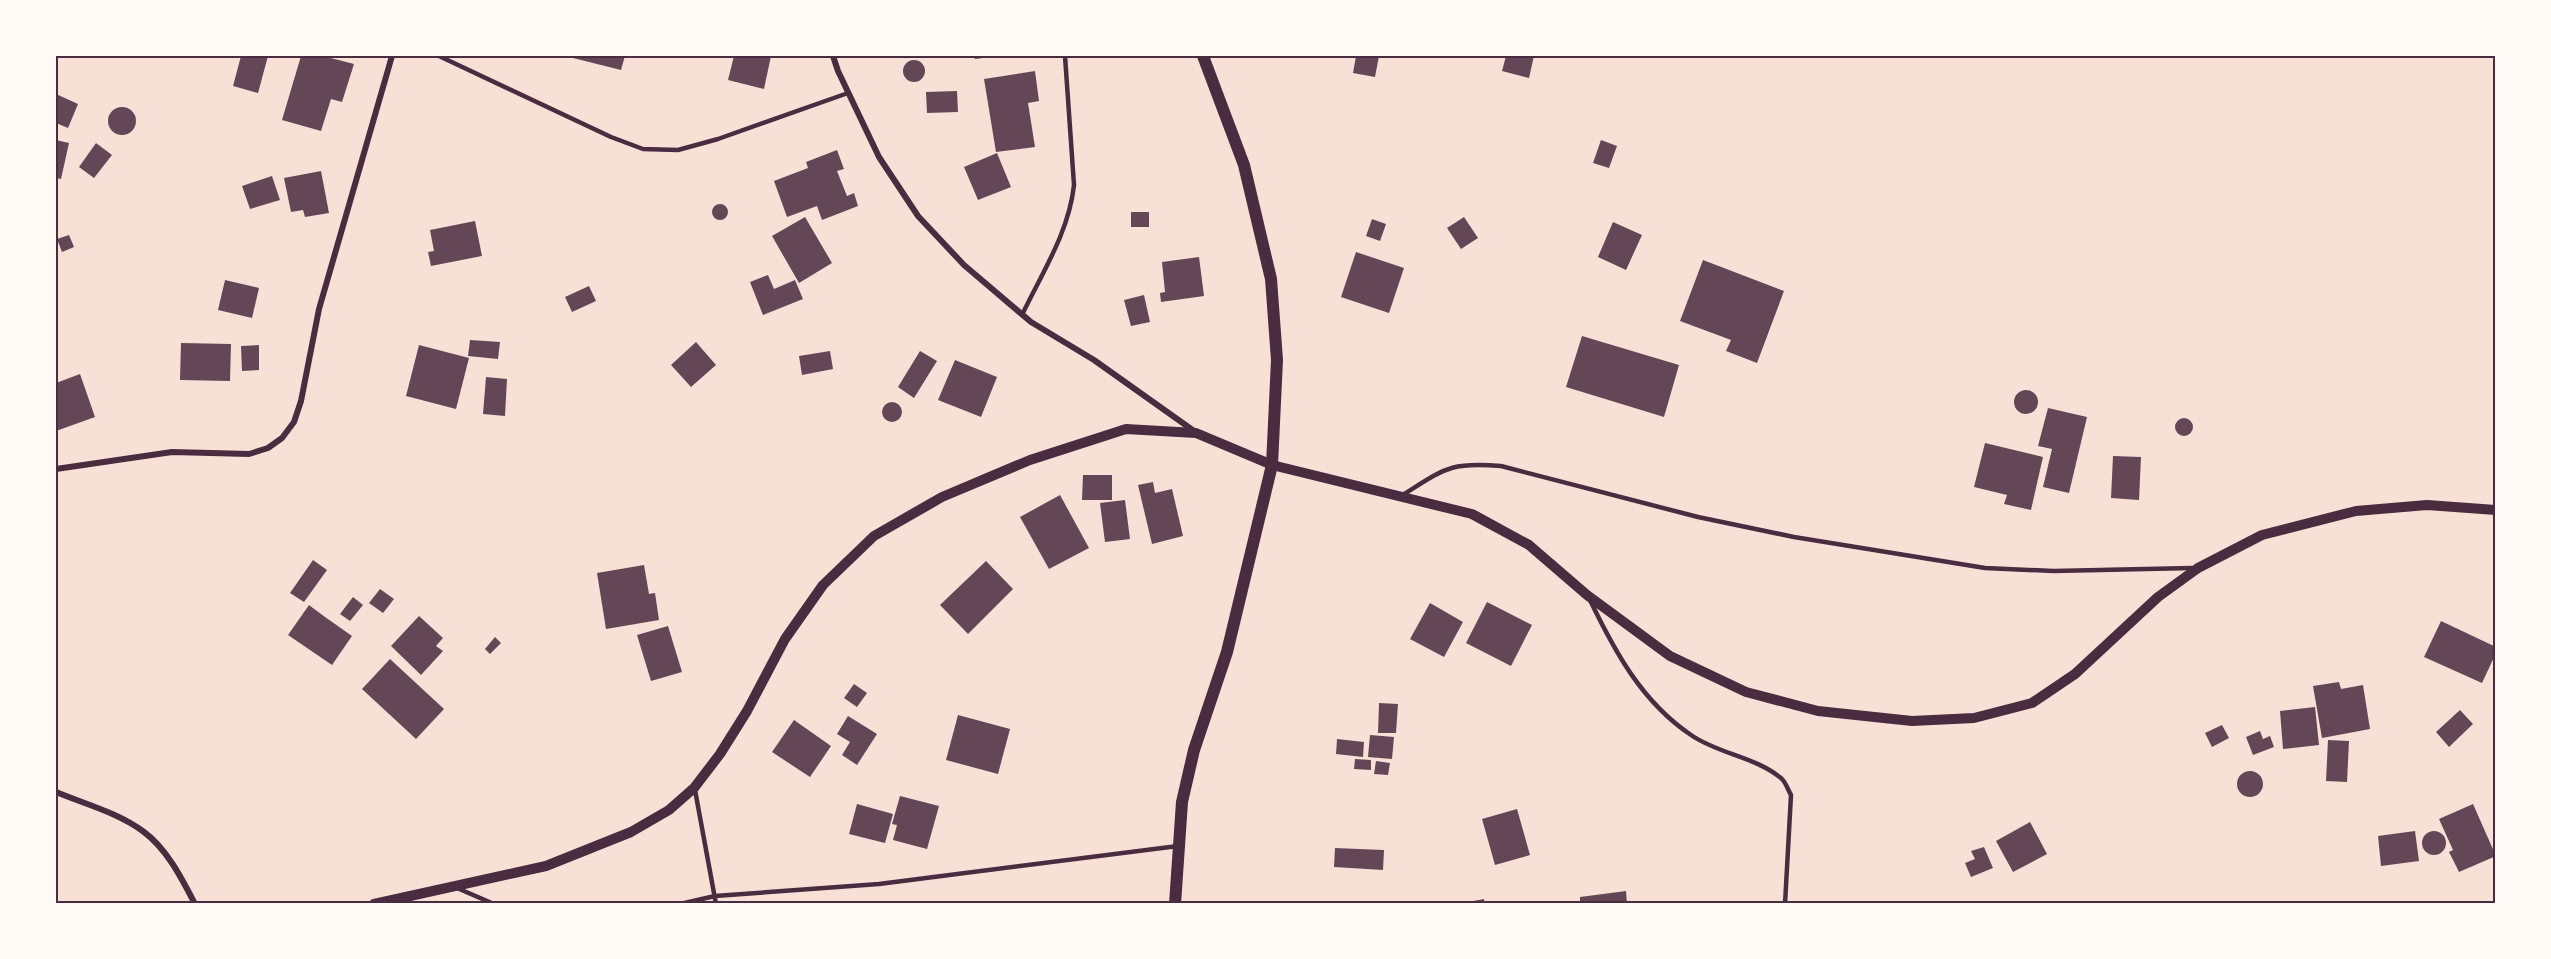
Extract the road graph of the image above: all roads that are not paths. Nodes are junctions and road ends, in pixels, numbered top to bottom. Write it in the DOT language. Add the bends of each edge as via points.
graph roads {
  1 [pos="392,56"];
  2 [pos="439,56"];
  3 [pos="833,56"];
  4 [pos="1065,56"];
  5 [pos="1203,56"];
  6 [pos="848,93"];
  7 [pos="1022,315"];
  8 [pos="1196,433"];
  9 [pos="1272,465"];
  10 [pos="56,469"];
  11 [pos="1402,496"];
  12 [pos="2496,510"];
  13 [pos="2198,568"];
  14 [pos="1587,595"];
  15 [pos="694,788"];
  16 [pos="56,792"];
  17 [pos="1178,846"];
  18 [pos="454,887"];
  19 [pos="715,896"];
  20 [pos="195,903"];
  21 [pos="374,903"];
  22 [pos="494,903"];
  23 [pos="680,903"];
  24 [pos="716,903"];
  25 [pos="1175,903"];
  26 [pos="1785,903"];
  1 -- 10 [label="street" via="319,309 301,401 294,422 282,438 249,454 172,452"];
  2 -- 6 [label="lane" via="643,149 678,150"];
  3 -- 6 [label="street"];
  4 -- 7 [label="lane" via="1072,205 1064,230"];
  5 -- 9 [label="main road" via="1244,165 1271,279 1277,360"];
  6 -- 7 [label="street" via="879,157 918,216 964,265"];
  7 -- 8 [label="street" via="1094,360"];
  8 -- 9 [label="street"];
  8 -- 15 [label="street" via="1126,429 1030,460 953,492 874,536 824,585 785,639 747,711"];
  9 -- 11 [label="street"];
  9 -- 17 [label="main road" via="1227,652 1194,750 1182,802"];
  11 -- 13 [label="lane" via="1447,468 1469,464 1501,466 1698,517 1985,568 2054,572"];
  11 -- 14 [label="street" via="1472,514 1530,545"];
  12 -- 13 [label="street" via="2427,506 2356,511 2262,535"];
  13 -- 14 [label="street" via="2158,597 2075,674 2032,703 1974,718 1912,721 1818,711 1746,692 1670,656"];
  14 -- 26 [label="lane" via="1631,676 1659,710 1692,736 1783,780 1791,795"];
  15 -- 18 [label="street" via="669,810 631,832 546,866"];
  15 -- 19 [label="lane"];
  16 -- 20 [label="street" via="145,833 166,856"];
  17 -- 19 [label="lane" via="879,884"];
  17 -- 25 [label="main road"];
  18 -- 21 [label="street"];
  18 -- 22 [label="lane"];
  19 -- 23 [label="lane"];
  19 -- 24 [label="lane"];
}
